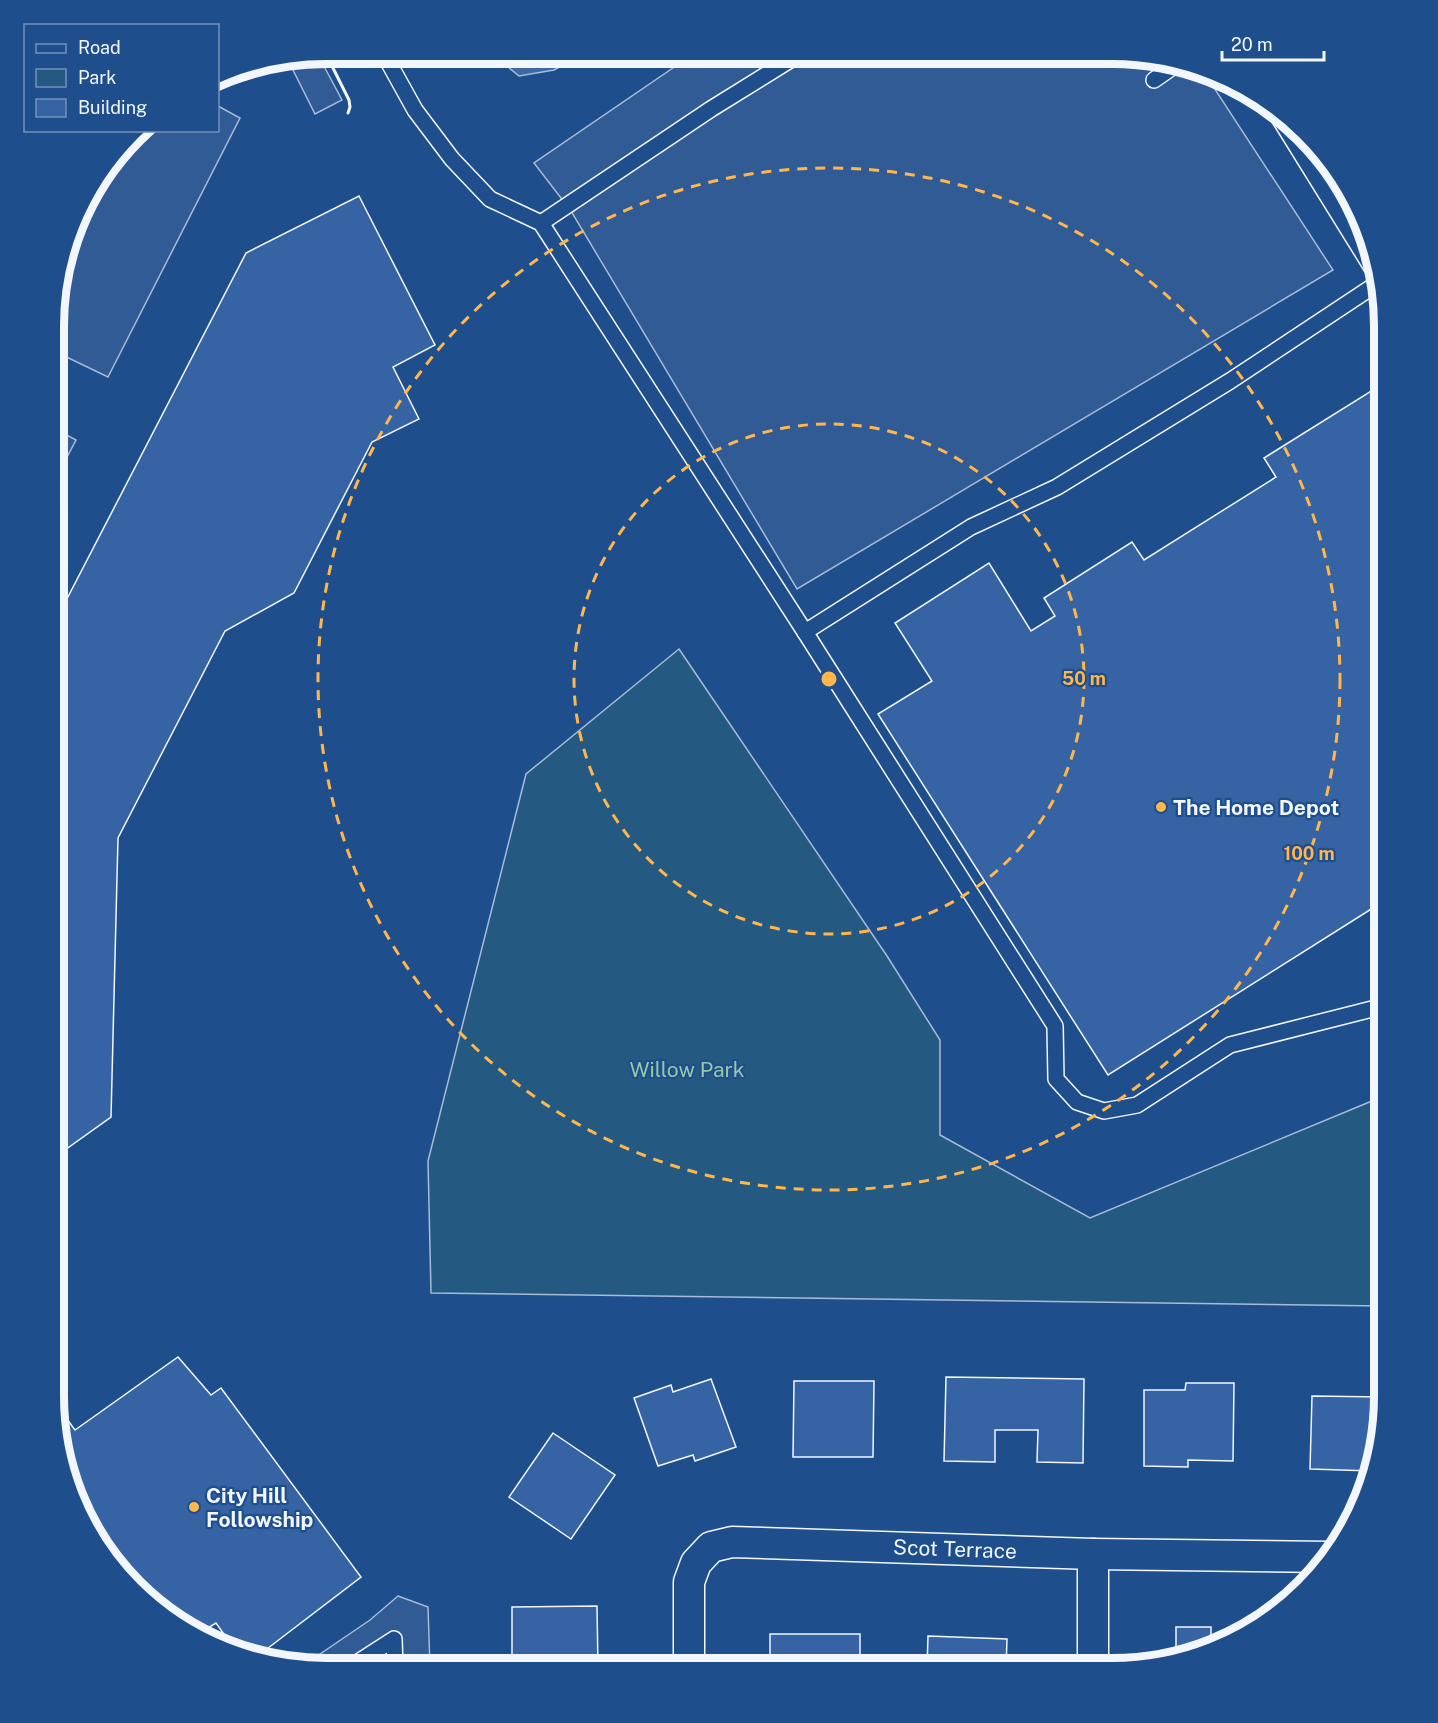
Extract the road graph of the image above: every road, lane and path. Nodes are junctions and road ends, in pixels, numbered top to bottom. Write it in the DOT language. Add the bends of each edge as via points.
graph roads {
  1 [pos="390,64"];
  2 [pos="784,64"];
  3 [pos="1167,71"];
  4 [pos="1154,80"];
  5 [pos="1288,133"];
  6 [pos="541,223"];
  7 [pos="1364,254"];
  8 [pos="1370,289"];
  9 [pos="805,632"];
  10 [pos="1374,1009"];
  11 [pos="1093,1554"];
  12 [pos="1318,1557"];
  13 [pos="365,1658"];
  14 [pos="395,1658"];
  15 [pos="689,1658"];
  16 [pos="1093,1658"];
  1 -- 6 [label="lane" via="415,110 452,159 490,199"];
  2 -- 6 [label="lane"];
  3 -- 4 [label="lane"];
  5 -- 7 [label="lane"];
  6 -- 9 [label="lane"];
  8 -- 9 [label="lane" via="1057,487 971,527"];
  9 -- 10 [label="lane" via="1055,1026 1056,1079 1077,1102 1104,1111 1137,1105 1230,1045"];
  11 -- 12 [label="street, Scot Terrace"];
  11 -- 15 [label="street, Scot Terrace" via="732,1542 711,1547 696,1563 689,1582"];
  11 -- 16 [label="street"];
  13 -- 14 [label="lane" via="394,1639"];
}
